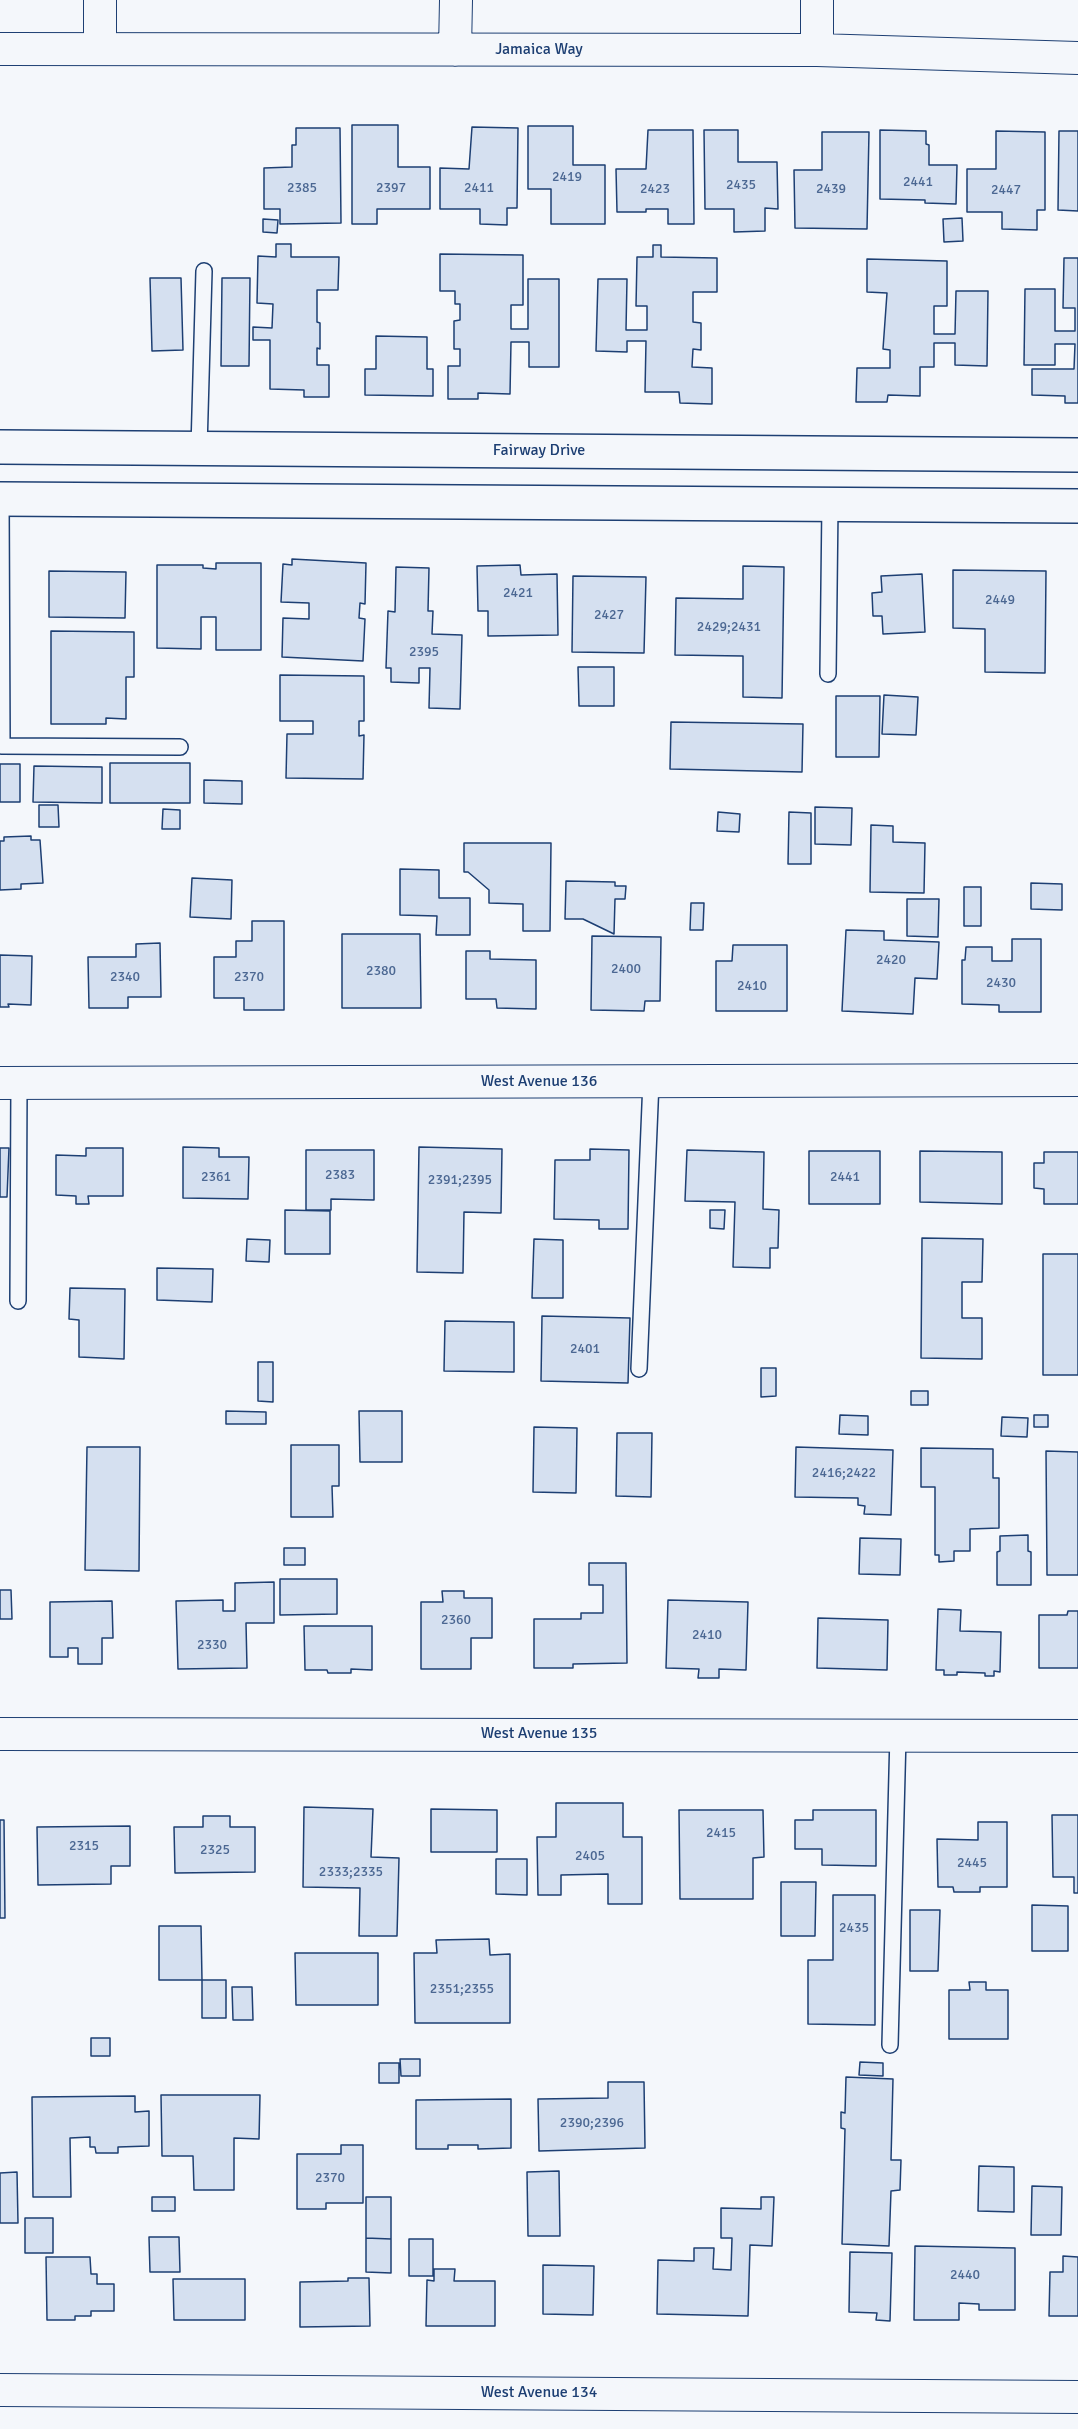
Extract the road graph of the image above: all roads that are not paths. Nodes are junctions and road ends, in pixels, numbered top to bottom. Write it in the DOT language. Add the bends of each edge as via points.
graph roads {
  1 [pos="100,0"];
  2 [pos="456,0"];
  3 [pos="818,0"];
  4 [pos="0,49"];
  5 [pos="100,49"];
  6 [pos="455,50"];
  7 [pos="817,50"];
  8 [pos="1078,58"];
  9 [pos="204,271"];
  10 [pos="0,447"];
  11 [pos="199,448"];
  12 [pos="705,452"];
  13 [pos="1078,455"];
  14 [pos="0,499"];
  15 [pos="703,503"];
  16 [pos="830,504"];
  17 [pos="1078,506"];
  18 [pos="828,674"];
  19 [pos="180,747"];
  20 [pos="1078,1080"];
  21 [pos="651,1081"];
  22 [pos="10,1083"];
  23 [pos="18,1301"];
  24 [pos="639,1370"];
  25 [pos="0,1734"];
  26 [pos="898,1735"];
  27 [pos="1078,1736"];
  28 [pos="890,2045"];
  29 [pos="0,2390"];
  30 [pos="1078,2397"];
  1 -- 5 [label="street"];
  2 -- 6 [label="street"];
  3 -- 7 [label="street"];
  4 -- 5 [label="street, Jamaica Way"];
  5 -- 6 [label="street, Jamaica Way"];
  6 -- 7 [label="street, Jamaica Way"];
  7 -- 8 [label="street, Jamaica Way"];
  9 -- 11 [label="lane"];
  10 -- 11 [label="street, Fairway Drive"];
  11 -- 12 [label="street, Fairway Drive"];
  12 -- 13 [label="street, Fairway Drive"];
  12 -- 15 [label="street"];
  14 -- 15 [label="street"];
  14 -- 19 [label="lane" via="2,746"];
  15 -- 16 [label="street"];
  16 -- 17 [label="street"];
  16 -- 18 [label="lane"];
  20 -- 21 [label="street, West Avenue 136"];
  21 -- 22 [label="street, West Avenue 136"];
  21 -- 24 [label="lane"];
  22 -- 23 [label="lane"];
  25 -- 26 [label="street, West Avenue 135"];
  26 -- 27 [label="street, West Avenue 135"];
  26 -- 28 [label="lane"];
  29 -- 30 [label="street, West Avenue 134"];
}
